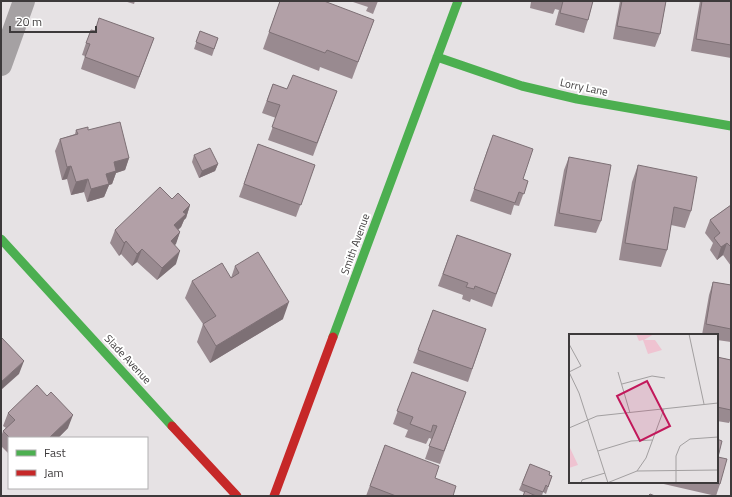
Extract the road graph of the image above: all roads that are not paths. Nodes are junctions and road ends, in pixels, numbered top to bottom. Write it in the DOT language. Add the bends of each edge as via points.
graph roads {
  1 [pos="24,1"];
  2 [pos="458,1"];
  3 [pos="437,57"];
  4 [pos="1,65"];
  5 [pos="731,126"];
  6 [pos="1,239"];
  7 [pos="237,496"];
  8 [pos="274,496"];
  1 -- 4 [label="street"];
  2 -- 3 [label="street, Smith Avenue"];
  3 -- 5 [label="street, Lorry Lane" via="522,86 577,99"];
  3 -- 8 [label="street, Smith Avenue"];
  6 -- 7 [label="street, Slade Avenue"];
}
